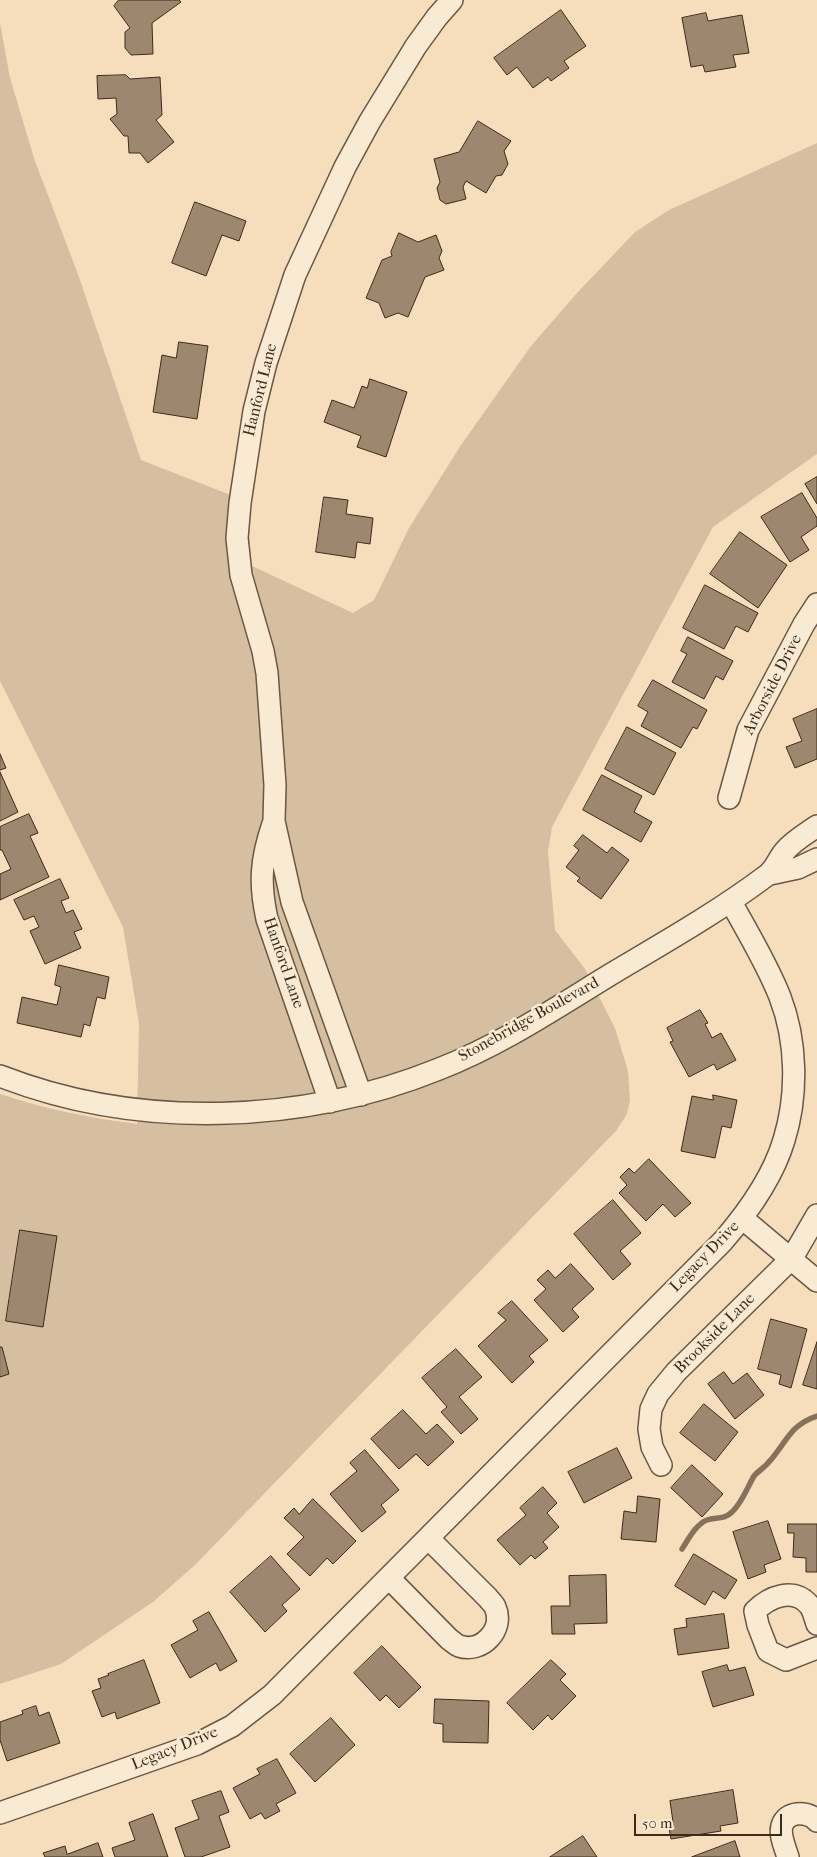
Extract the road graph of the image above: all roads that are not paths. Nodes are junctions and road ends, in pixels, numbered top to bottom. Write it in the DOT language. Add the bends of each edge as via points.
graph roads {
  1 [pos="452,0"];
  2 [pos="817,604"];
  3 [pos="729,798"];
  4 [pos="274,821"];
  5 [pos="817,826"];
  6 [pos="817,858"];
  7 [pos="770,874"];
  8 [pos="731,902"];
  9 [pos="0,1076"];
  10 [pos="361,1095"];
  11 [pos="330,1102"];
  12 [pos="817,1214"];
  13 [pos="742,1218"];
  14 [pos="792,1258"];
  15 [pos="817,1281"];
  16 [pos="661,1465"];
  17 [pos="428,1538"];
  18 [pos="389,1578"];
  19 [pos="817,1624"];
  20 [pos="817,1648"];
  21 [pos="0,1813"];
  22 [pos="817,1821"];
  23 [pos="788,1857"];
  1 -- 4 [label="street, Hanford Lane" via="416,46 345,167 295,275 271,346 254,412 237,538 241,574 267,673 275,785"];
  2 -- 3 [label="street, Arborside Drive" via="748,730"];
  4 -- 10 [label="street, Hanford Lane" via="292,902"];
  4 -- 11 [label="street, Hanford Lane" via="261,876 263,903"];
  5 -- 7 [label="street, Stonebridge Boulevard" via="786,849"];
  6 -- 7 [label="street, Stonebridge Boulevard" via="798,868"];
  7 -- 8 [label="street, Stonebridge Boulevard"];
  8 -- 10 [label="street, Stonebridge Boulevard" via="493,1045 440,1069"];
  8 -- 13 [label="street, Legacy Drive" via="778,991 792,1052 791,1107 784,1140 764,1184"];
  9 -- 11 [label="street, Stonebridge Boulevard" via="92,1102 175,1112 228,1114"];
  10 -- 11 [label="street, Stonebridge Boulevard"];
  12 -- 14 [label="street, Brookside Lane"];
  13 -- 14 [label="street"];
  13 -- 17 [label="street, Legacy Drive" via="723,1241"];
  14 -- 15 [label="street"];
  14 -- 16 [label="street, Brookside Lane" via="676,1372 658,1394 651,1409 649,1429 652,1447"];
  17 -- 18 [label="street, Legacy Drive"];
  17 -- 18 [label="street" via="495,1607 498,1618 490,1639 481,1645 459,1646"];
  18 -- 21 [label="street, Legacy Drive" via="272,1695 232,1726 197,1744"];
  19 -- 20 [label="street" via="810,1606 798,1596 786,1594 764,1602 755,1611 768,1651 786,1660"];
  22 -- 23 [label="street" via="806,1813 790,1816 783,1822 781,1832"];
}
